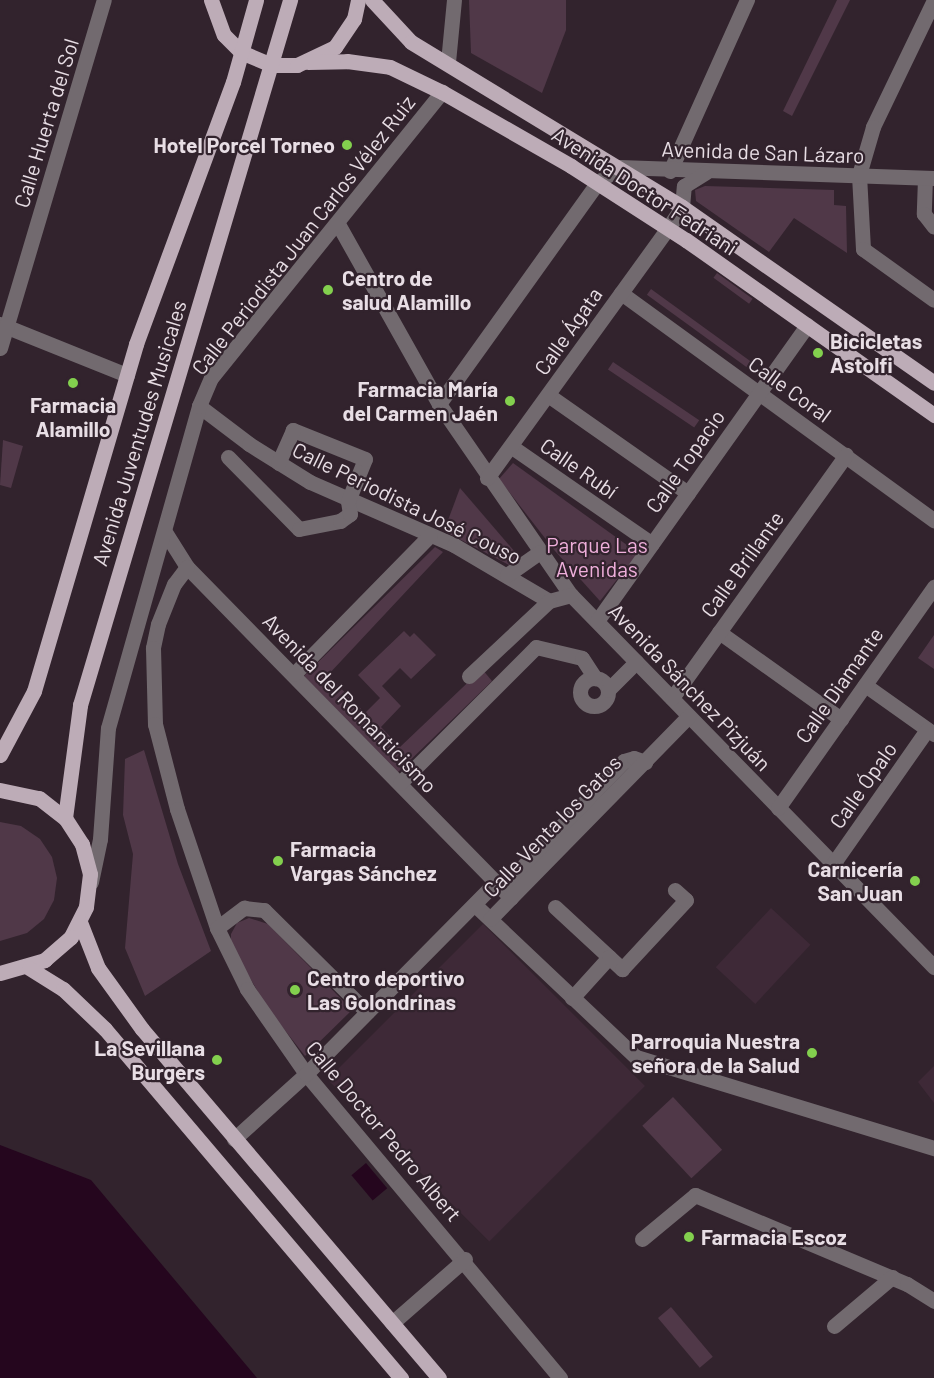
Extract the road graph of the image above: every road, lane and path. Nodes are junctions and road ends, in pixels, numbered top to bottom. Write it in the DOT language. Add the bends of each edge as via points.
graph roads {
  1 [pos="104,0"];
  2 [pos="256,0"];
  3 [pos="290,0"];
  4 [pos="358,0"];
  5 [pos="372,0"];
  6 [pos="454,0"];
  7 [pos="747,0"];
  8 [pos="934,0"];
  9 [pos="210,1"];
  10 [pos="241,52"];
  11 [pos="308,62"];
  12 [pos="448,62"];
  13 [pos="272,65"];
  14 [pos="442,92"];
  15 [pos="619,167"];
  16 [pos="670,171"];
  17 [pos="711,171"];
  18 [pos="859,176"];
  19 [pos="930,178"];
  20 [pos="597,183"];
  21 [pos="682,207"];
  22 [pos="338,224"];
  23 [pos="934,227"];
  24 [pos="668,228"];
  25 [pos="621,293"];
  26 [pos="934,300"];
  27 [pos="807,325"];
  28 [pos="3,326"];
  29 [pos="0,348"];
  30 [pos="127,375"];
  31 [pos="934,383"];
  32 [pos="759,393"];
  33 [pos="548,395"];
  34 [pos="439,404"];
  35 [pos="199,406"];
  36 [pos="934,415"];
  37 [pos="512,447"];
  38 [pos="846,455"];
  39 [pos="228,457"];
  40 [pos="278,463"];
  41 [pos="487,478"];
  42 [pos="688,493"];
  43 [pos="348,501"];
  44 [pos="934,520"];
  45 [pos="165,532"];
  46 [pos="430,535"];
  47 [pos="652,544"];
  48 [pos="539,554"];
  49 [pos="187,567"];
  50 [pos="507,574"];
  51 [pos="934,587"];
  52 [pos="571,595"];
  53 [pos="549,601"];
  54 [pos="597,621"];
  55 [pos="719,632"];
  56 [pos="153,648"];
  57 [pos="127,662"];
  58 [pos="636,662"];
  59 [pos="294,674"];
  60 [pos="470,676"];
  61 [pos="595,678"];
  62 [pos="865,685"];
  63 [pos="608,690"];
  64 [pos="672,698"];
  65 [pos="689,716"];
  66 [pos="841,719"];
  67 [pos="931,732"];
  68 [pos="0,755"];
  69 [pos="400,783"];
  70 [pos="0,789"];
  71 [pos="778,808"];
  72 [pos="65,818"];
  73 [pos="833,864"];
  74 [pos="89,890"];
  75 [pos="503,890"];
  76 [pos="675,890"];
  77 [pos="475,905"];
  78 [pos="555,907"];
  79 [pos="490,919"];
  80 [pos="80,922"];
  81 [pos="217,928"];
  82 [pos="609,957"];
  83 [pos="29,968"];
  84 [pos="934,968"];
  85 [pos="0,973"];
  86 [pos="572,998"];
  87 [pos="367,1012"];
  88 [pos="306,1074"];
  89 [pos="234,1139"];
  90 [pos="934,1148"];
  91 [pos="642,1239"];
  92 [pos="465,1259"];
  93 [pos="892,1277"];
  94 [pos="934,1301"];
  95 [pos="392,1323"];
  96 [pos="834,1326"];
  97 [pos="401,1378"];
  98 [pos="439,1378"];
  99 [pos="560,1378"];
  1 -- 28 [label="street, Calle Huerta del Sol"];
  2 -- 10 [label="main road, Avenida Juventudes Musicales"];
  3 -- 13 [label="main road, Avenida Juventudes Musicales"];
  4 -- 11 [label="main road" via="346,34 335,47"];
  5 -- 12 [label="main road, Avenida Doctor Fedriani" via="406,37"];
  6 -- 12 [label="street"];
  7 -- 16 [label="street"];
  8 -- 18 [label="street" via="873,127"];
  9 -- 10 [label="main road" via="225,35"];
  10 -- 13 [label="main road"];
  10 -- 30 [label="main road, Avenida Juventudes Musicales" via="234,82"];
  11 -- 13 [label="main road, Avenida Doctor Fedriani"];
  11 -- 14 [label="main road, Avenida Doctor Fedriani" via="347,61 390,67"];
  12 -- 15 [label="main road, Avenida Doctor Fedriani"];
  13 -- 72 [label="main road, Avenida Juventudes Musicales" via="80,705"];
  14 -- 20 [label="main road, Avenida Doctor Fedriani"];
  14 -- 22 [label="street, Calle Periodista Juan Carlos Vélez Ruiz"];
  15 -- 16 [label="street, Avenida de San Lázaro"];
  15 -- 20 [label="street"];
  15 -- 21 [label="main road, Avenida Doctor Fedriani"];
  16 -- 17 [label="street, Avenida de San Lázaro"];
  17 -- 18 [label="street, Avenida de San Lázaro"];
  17 -- 21 [label="street, Calle Ágata" via="689,179 681,192"];
  18 -- 19 [label="street, Avenida de San Lázaro"];
  18 -- 26 [label="street" via="863,249"];
  19 -- 23 [label="street" via="924,214"];
  20 -- 24 [label="main road, Avenida Doctor Fedriani"];
  20 -- 34 [label="street"];
  21 -- 24 [label="street, Calle Ágata"];
  21 -- 31 [label="main road, Avenida Doctor Fedriani"];
  22 -- 34 [label="street, Avenida Sánchez Pizjuán"];
  22 -- 35 [label="street, Calle Periodista Juan Carlos Vélez Ruiz" via="211,378"];
  24 -- 25 [label="street, Calle Ágata"];
  24 -- 27 [label="main road, Avenida Doctor Fedriani"];
  25 -- 32 [label="street, Calle Coral"];
  25 -- 33 [label="street, Calle Ágata"];
  27 -- 32 [label="street, Calle Topacio"];
  27 -- 36 [label="main road, Avenida Doctor Fedriani"];
  28 -- 29 [label="street, Calle Huerta del Sol"];
  28 -- 30 [label="street"];
  30 -- 68 [label="main road, Avenida Juventudes Musicales" via="34,692"];
  32 -- 38 [label="street, Calle Coral"];
  32 -- 42 [label="street, Calle Topacio"];
  33 -- 37 [label="street, Calle Ágata"];
  33 -- 42 [label="street"];
  34 -- 41 [label="street, Avenida Sánchez Pizjuán"];
  35 -- 40 [label="street, Calle Periodista José Couso"];
  35 -- 45 [label="street"];
  37 -- 41 [label="street, Calle Ágata"];
  37 -- 47 [label="street, Calle Rubí"];
  38 -- 44 [label="street, Calle Coral"];
  38 -- 55 [label="street, Calle Brillante"];
  39 -- 43 [label="street" via="299,529 340,521 350,514"];
  40 -- 43 [label="street, Calle Periodista José Couso"];
  40 -- 43 [label="street" via="293,430 365,459"];
  41 -- 48 [label="street, Avenida Sánchez Pizjuán"];
  42 -- 47 [label="street, Calle Topacio"];
  43 -- 46 [label="street, Calle Periodista José Couso"];
  45 -- 49 [label="street, Avenida del Romanticismo"];
  45 -- 57 [label="street"];
  46 -- 50 [label="street, Calle Periodista José Couso"];
  46 -- 59 [label="street"];
  47 -- 54 [label="street, Calle Topacio"];
  48 -- 50 [label="street"];
  48 -- 52 [label="street, Avenida Sánchez Pizjuán"];
  49 -- 56 [label="street, Calle Doctor Pedro Albert" via="174,584"];
  49 -- 59 [label="street, Avenida del Romanticismo"];
  50 -- 53 [label="street, Calle Periodista José Couso"];
  51 -- 62 [label="street, Calle Diamante"];
  52 -- 53 [label="street"];
  52 -- 54 [label="street, Avenida Sánchez Pizjuán"];
  53 -- 60 [label="street"];
  54 -- 58 [label="street, Avenida Sánchez Pizjuán"];
  55 -- 64 [label="street, Calle Brillante"];
  55 -- 66 [label="street"];
  56 -- 57 [label="street"];
  56 -- 81 [label="street, Calle Doctor Pedro Albert" via="155,724 177,809"];
  57 -- 74 [label="street" via="103,755 100,839"];
  58 -- 63 [label="street"];
  58 -- 64 [label="street, Avenida Sánchez Pizjuán"];
  59 -- 69 [label="street, Avenida del Romanticismo"];
  61 -- 63 [label="street" via="604,681"];
  61 -- 63 [label="street" via="581,687 586,702 603,702"];
  61 -- 69 [label="street" via="582,658 536,647"];
  62 -- 66 [label="street, Calle Diamante"];
  62 -- 67 [label="street"];
  64 -- 65 [label="street, Avenida Sánchez Pizjuán"];
  65 -- 71 [label="street, Avenida Sánchez Pizjuán"];
  65 -- 75 [label="street, Calle Venta los Gatos" via="645,762"];
  66 -- 71 [label="street, Calle Diamante"];
  67 -- 73 [label="street, Calle Ópalo"];
  69 -- 75 [label="street, Avenida del Romanticismo"];
  70 -- 72 [label="main road" via="39,798"];
  71 -- 73 [label="street, Avenida Sánchez Pizjuán"];
  72 -- 74 [label="main road" via="87,858"];
  73 -- 84 [label="street, Avenida Sánchez Pizjuán"];
  74 -- 80 [label="main road"];
  75 -- 77 [label="street, Calle Venta los Gatos"];
  75 -- 79 [label="street, Calle Venta los Gatos"];
  76 -- 82 [label="street" via="686,900 622,969"];
  77 -- 79 [label="street"];
  77 -- 87 [label="street, Calle Venta los Gatos"];
  78 -- 82 [label="street"];
  79 -- 86 [label="street"];
  80 -- 83 [label="main road" via="59,950"];
  80 -- 89 [label="main road" via="99,968 117,995"];
  81 -- 87 [label="street" via="244,908 264,910"];
  81 -- 88 [label="street, Calle Doctor Pedro Albert" via="247,989"];
  82 -- 86 [label="street"];
  83 -- 85 [label="main road"];
  83 -- 97 [label="main road" via="63,989 105,1029"];
  86 -- 90 [label="street" via="636,1057"];
  87 -- 88 [label="street, Calle Venta los Gatos"];
  88 -- 89 [label="street, Calle Venta los Gatos"];
  88 -- 92 [label="street, Calle Doctor Pedro Albert"];
  89 -- 95 [label="main road"];
  91 -- 93 [label="street" via="694,1195"];
  92 -- 95 [label="street"];
  92 -- 99 [label="street, Calle Doctor Pedro Albert"];
  93 -- 94 [label="street"];
  93 -- 96 [label="street"];
  95 -- 98 [label="main road"];
}
